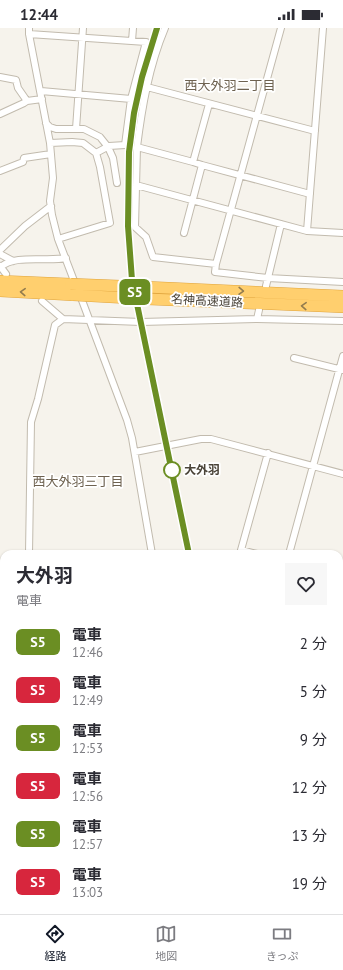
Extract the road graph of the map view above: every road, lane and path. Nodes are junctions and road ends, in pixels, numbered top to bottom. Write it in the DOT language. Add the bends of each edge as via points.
graph roads {
  1 [pos="83,28"];
  2 [pos="133,28"];
  3 [pos="165,28"];
  4 [pos="281,28"];
  5 [pos="323,28"];
  6 [pos="29,31"];
  7 [pos="82,38"];
  8 [pos="132,41"];
  9 [pos="0,77"];
  10 [pos="147,87"];
  11 [pos="40,91"];
  12 [pos="78,95"];
  13 [pos="42,99"];
  14 [pos="131,99"];
  15 [pos="27,101"];
  16 [pos="209,104"];
  17 [pos="0,114"];
  18 [pos="256,116"];
  19 [pos="46,123"];
  20 [pos="76,129"];
  21 [pos="315,131"];
  22 [pos="50,143"];
  23 [pos="108,147"];
  24 [pos="137,147"];
  25 [pos="96,153"];
  26 [pos="51,154"];
  27 [pos="194,162"];
  28 [pos="202,164"];
  29 [pos="0,171"];
  30 [pos="240,175"];
  31 [pos="117,183"];
  32 [pos="136,185"];
  33 [pos="310,194"];
  34 [pos="193,201"];
  35 [pos="51,206"];
  36 [pos="230,211"];
  37 [pos="282,224"];
  38 [pos="308,231"];
  39 [pos="343,232"];
  40 [pos="184,233"];
  41 [pos="58,239"];
  42 [pos="0,250"];
  43 [pos="0,254"];
  44 [pos="66,258"];
  45 [pos="13,261"];
  46 [pos="216,264"];
  47 [pos="0,267"];
  48 [pos="3,278"];
  49 [pos="268,278"];
  50 [pos="343,282"];
  51 [pos="266,286"];
  52 [pos="72,290"];
  53 [pos="0,291"];
  54 [pos="146,293"];
  55 [pos="343,296"];
  56 [pos="42,301"];
  57 [pos="343,307"];
  58 [pos="259,310"];
  59 [pos="63,319"];
  60 [pos="90,320"];
  61 [pos="257,320"];
  62 [pos="343,321"];
  63 [pos="343,356"];
  64 [pos="294,358"];
  65 [pos="341,370"];
  66 [pos="135,452"];
  67 [pos="268,453"];
  68 [pos="314,466"];
  69 [pos="343,474"];
  70 [pos="29,550"];
  71 [pos="151,550"];
  72 [pos="241,550"];
  73 [pos="290,550"];
  1 -- 7 [label="street"];
  2 -- 8 [label="street"];
  3 -- 10 [label="street"];
  4 -- 18 [label="street"];
  5 -- 21 [label="street"];
  6 -- 7 [label="street"];
  6 -- 11 [label="street"];
  7 -- 8 [label="street"];
  7 -- 12 [label="street"];
  8 -- 14 [label="street" via="146,42"];
  9 -- 15 [label="street" via="16,80"];
  10 -- 16 [label="street"];
  10 -- 24 [label="street"];
  11 -- 12 [label="street"];
  11 -- 13 [label="street"];
  12 -- 14 [label="street"];
  12 -- 20 [label="street"];
  13 -- 15 [label="street"];
  13 -- 19 [label="street"];
  14 -- 23 [label="street" via="125,145"];
  15 -- 17 [label="street"];
  16 -- 18 [label="street"];
  16 -- 27 [label="street"];
  18 -- 21 [label="street"];
  18 -- 30 [label="street"];
  19 -- 20 [label="street" via="56,129"];
  19 -- 22 [label="street"];
  20 -- 23 [label="street" via="84,129 100,137"];
  21 -- 33 [label="street"];
  22 -- 25 [label="street" via="83,143"];
  22 -- 26 [label="street"];
  23 -- 25 [label="street"];
  23 -- 31 [label="street" via="113,158"];
  24 -- 27 [label="street"];
  24 -- 32 [label="street"];
  25 -- 41 [label="street" via="110,224"];
  26 -- 29 [label="street" via="24,158 23,162"];
  26 -- 35 [label="street"];
  27 -- 28 [label="street"];
  28 -- 30 [label="street"];
  28 -- 34 [label="street"];
  30 -- 33 [label="street"];
  30 -- 36 [label="street"];
  32 -- 34 [label="street"];
  32 -- 46 [label="street" via="135,227 146,237 153,257"];
  33 -- 38 [label="street"];
  34 -- 36 [label="street"];
  34 -- 40 [label="street"];
  35 -- 41 [label="street"];
  35 -- 42 [label="street"];
  36 -- 37 [label="street"];
  36 -- 46 [label="street"];
  37 -- 38 [label="street"];
  37 -- 49 [label="street"];
  38 -- 39 [label="street"];
  41 -- 44 [label="street"];
  43 -- 45 [label="street"];
  44 -- 45 [label="street"];
  44 -- 60 [label="street"];
  45 -- 47 [label="street"];
  46 -- 49 [label="street" via="215,272"];
  47 -- 48 [label="street"];
  48 -- 52 [label="highway, 名神高速道路"];
  49 -- 50 [label="street"];
  49 -- 51 [label="street"];
  52 -- 53 [label="highway, 名神高速道路, one-way"];
  52 -- 54 [label="highway, 名神高速道路, bridge"];
  54 -- 55 [label="highway, 名神高速道路, one-way"];
  57 -- 54 [label="highway, 名神高速道路, one-way"];
  56 -- 59 [label="street"];
  58 -- 61 [label="street"];
  59 -- 60 [label="street"];
  59 -- 70 [label="street" via="55,325 31,422"];
  60 -- 61 [label="street"];
  60 -- 66 [label="street" via="127,420"];
  61 -- 62 [label="street"];
  63 -- 65 [label="street"];
  64 -- 65 [label="street"];
  65 -- 68 [label="street"];
  66 -- 67 [label="street" via="211,439"];
  66 -- 71 [label="street"];
  67 -- 68 [label="street"];
  67 -- 72 [label="street"];
  68 -- 69 [label="street"];
  68 -- 73 [label="street"];
}
